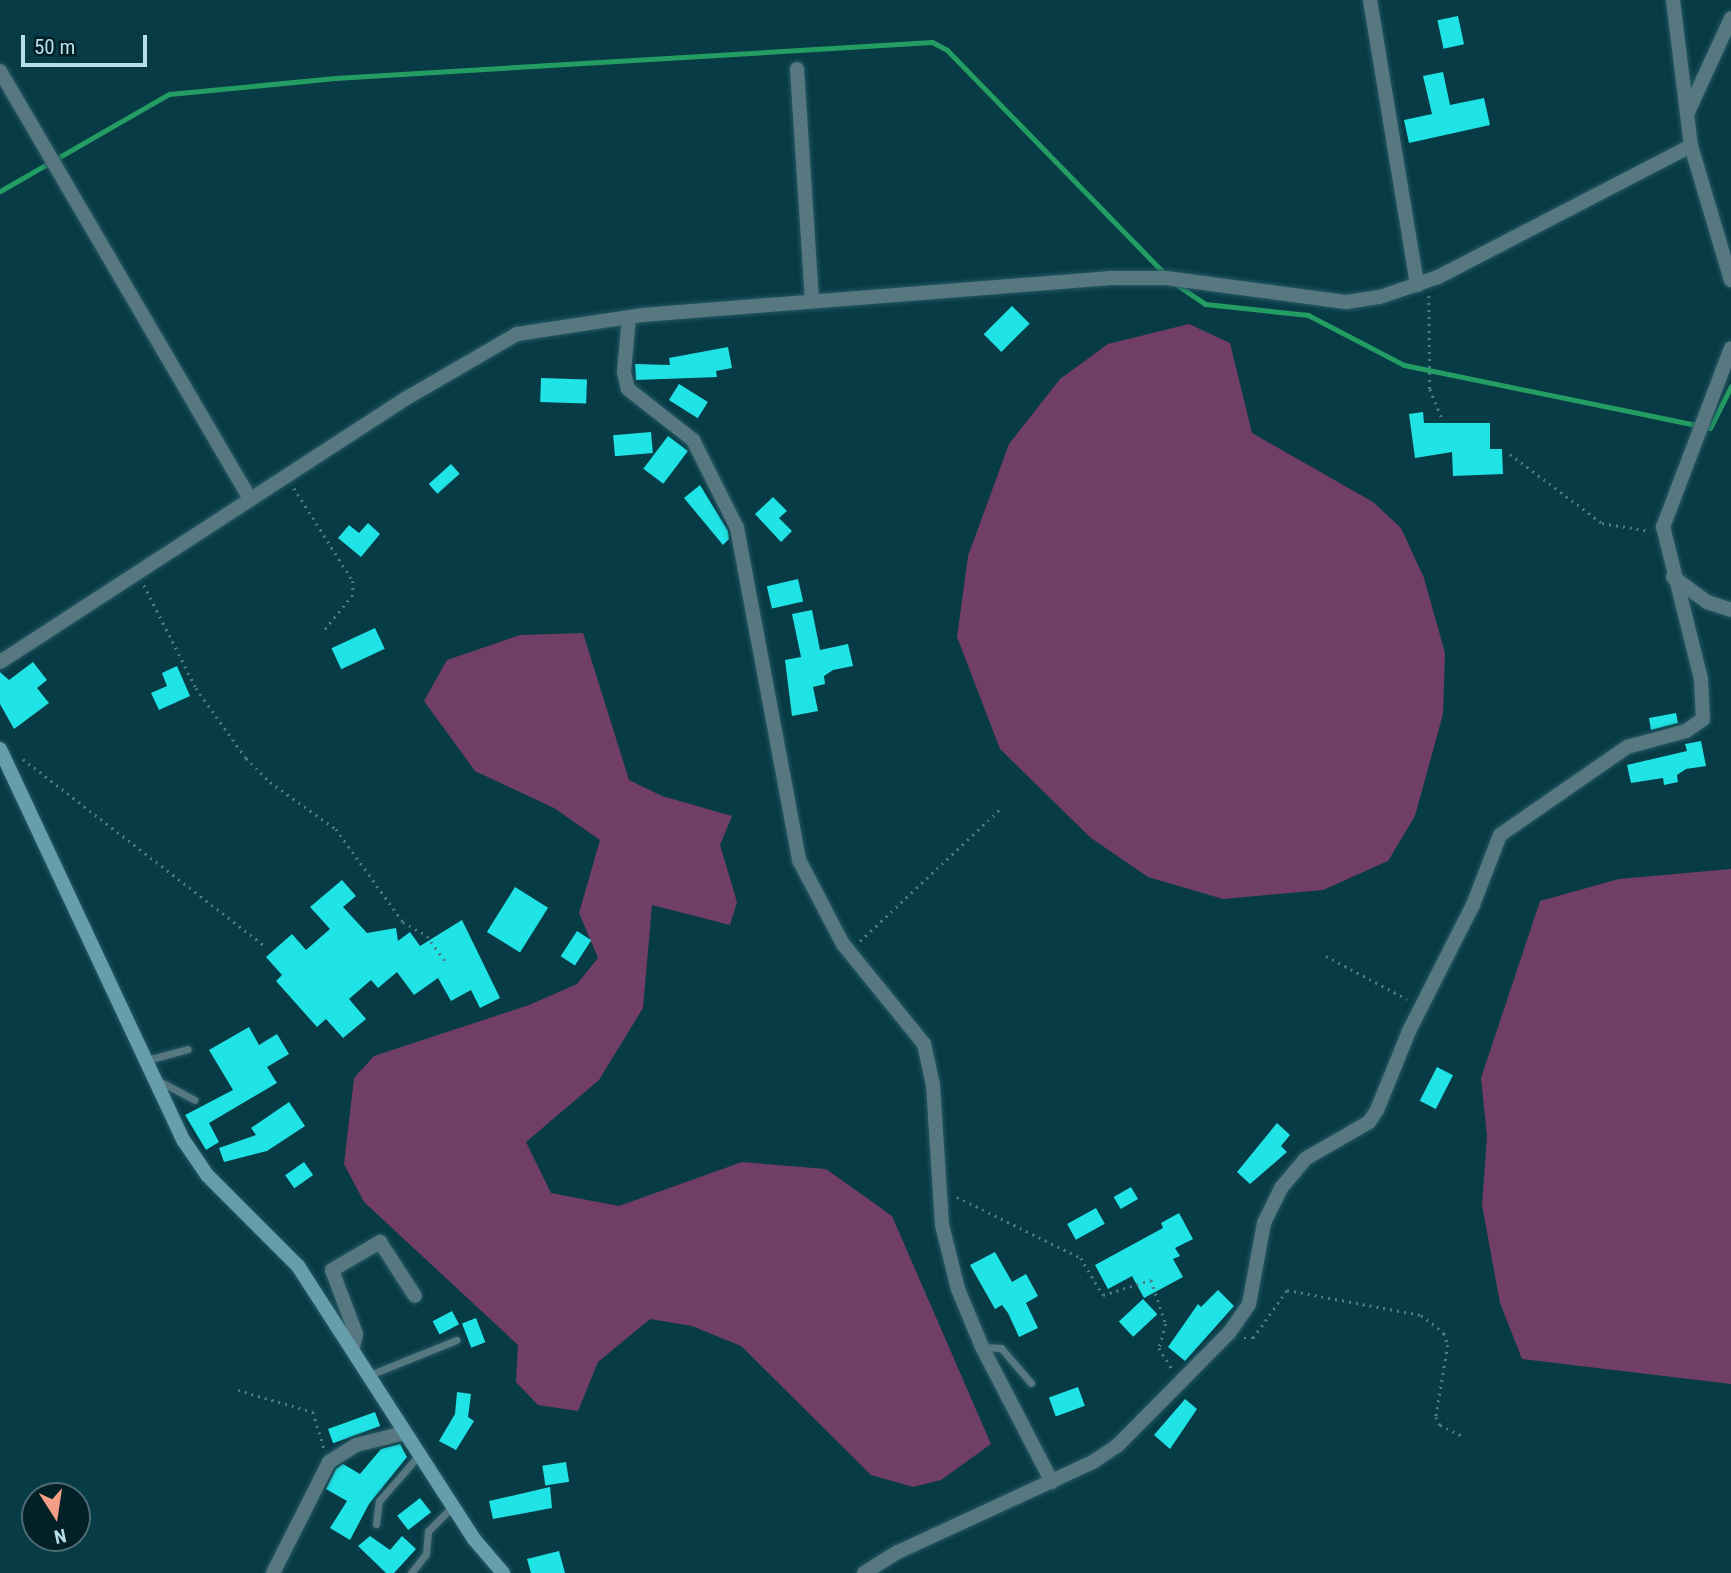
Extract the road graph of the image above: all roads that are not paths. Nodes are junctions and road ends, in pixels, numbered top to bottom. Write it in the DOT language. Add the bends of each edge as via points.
graph roads {
  1 [pos="1370,0"];
  2 [pos="1673,0"];
  3 [pos="1731,18"];
  4 [pos="797,69"];
  5 [pos="0,71"];
  6 [pos="1688,114"];
  7 [pos="1691,146"];
  8 [pos="1731,280"];
  9 [pos="1422,284"];
  10 [pos="812,301"];
  11 [pos="629,317"];
  12 [pos="1731,348"];
  13 [pos="250,499"];
  14 [pos="1672,577"];
  15 [pos="1731,610"];
  16 [pos="0,662"];
  17 [pos="0,749"];
  18 [pos="188,1049"];
  19 [pos="147,1060"];
  20 [pos="155,1079"];
  21 [pos="194,1100"];
  22 [pos="415,1296"];
  23 [pos="456,1340"];
  24 [pos="353,1347"];
  25 [pos="982,1347"];
  26 [pos="372,1374"];
  27 [pos="1031,1384"];
  28 [pos="404,1433"];
  29 [pos="419,1455"];
  30 [pos="1052,1482"];
  31 [pos="454,1506"];
  32 [pos="376,1524"];
  33 [pos="273,1573"];
  34 [pos="411,1573"];
  35 [pos="503,1573"];
  36 [pos="864,1573"];
  1 -- 9 [label="street"];
  2 -- 6 [label="street"];
  3 -- 6 [label="street"];
  4 -- 10 [label="street"];
  5 -- 13 [label="street"];
  6 -- 7 [label="street"];
  7 -- 8 [label="street"];
  7 -- 9 [label="street"];
  9 -- 10 [label="street" via="1347,302 1166,278 1109,278"];
  10 -- 11 [label="street"];
  11 -- 13 [label="street" via="505,339"];
  11 -- 25 [label="street" via="624,372 628,389 693,440 737,528 799,860 821,908 849,951 924,1044 933,1085 939,1193 958,1289"];
  12 -- 14 [label="street" via="1663,531"];
  13 -- 16 [label="street"];
  14 -- 15 [label="street" via="1707,602"];
  14 -- 30 [label="street" via="1701,679 1703,719 1686,731 1627,747 1500,835 1474,905 1369,1122 1305,1159 1281,1188 1264,1223 1249,1304 1228,1333 1117,1446"];
  17 -- 19 [label="street"];
  18 -- 19 [label="lane"];
  19 -- 20 [label="street"];
  20 -- 21 [label="lane"];
  20 -- 24 [label="street" via="207,1175 298,1266"];
  22 -- 24 [label="street" via="380,1242 332,1270 356,1334"];
  23 -- 26 [label="lane"];
  24 -- 26 [label="street"];
  25 -- 27 [label="lane" via="1001,1348"];
  25 -- 30 [label="street"];
  26 -- 28 [label="street"];
  28 -- 29 [label="street"];
  28 -- 33 [label="street" via="356,1445 329,1462"];
  29 -- 31 [label="street"];
  29 -- 32 [label="lane" via="379,1501"];
  30 -- 36 [label="street" via="898,1552"];
  31 -- 34 [label="lane" via="428,1531 426,1554"];
  31 -- 35 [label="street"];
}
